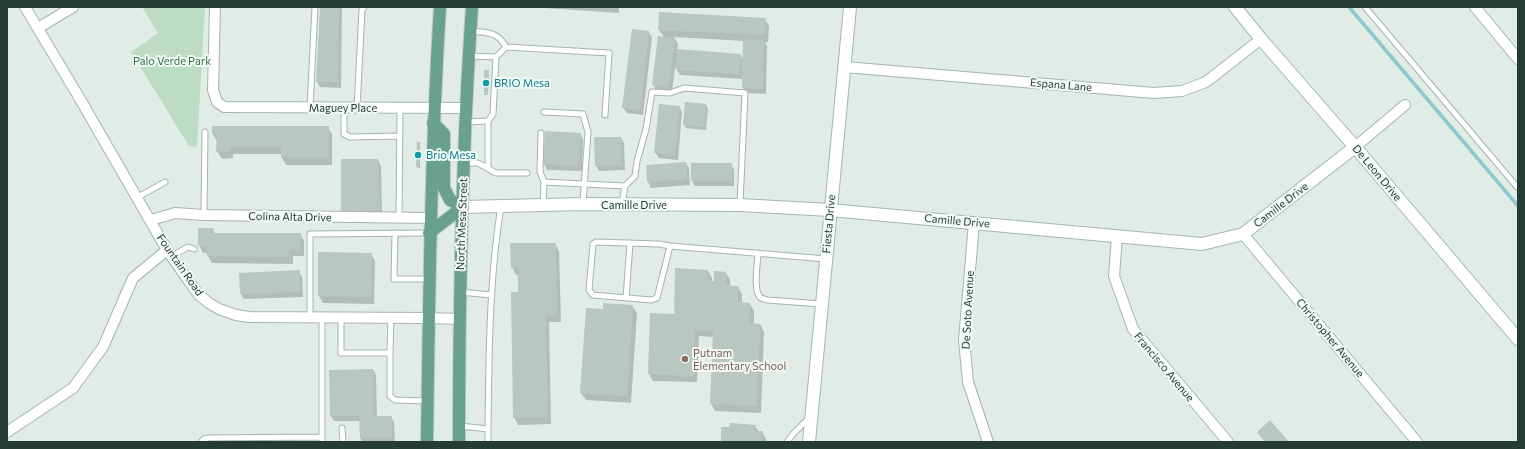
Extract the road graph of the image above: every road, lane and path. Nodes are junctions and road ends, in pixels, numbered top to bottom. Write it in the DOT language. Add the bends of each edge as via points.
graph roads {
  1 [pos="25,7"];
  2 [pos="73,7"];
  3 [pos="215,7"];
  4 [pos="315,7"];
  5 [pos="364,7"];
  6 [pos="440,7"];
  7 [pos="472,7"];
  8 [pos="850,7"];
  9 [pos="1235,7"];
  10 [pos="1366,7"];
  11 [pos="1475,7"];
  12 [pos="38,28"];
  13 [pos="470,31"];
  14 [pos="1261,39"];
  15 [pos="506,47"];
  16 [pos="469,56"];
  17 [pos="496,57"];
  18 [pos="1518,59"];
  19 [pos="845,67"];
  20 [pos="1405,105"];
  21 [pos="310,108"];
  22 [pos="344,108"];
  23 [pos="356,108"];
  24 [pos="400,108"];
  25 [pos="433,108"];
  26 [pos="466,108"];
  27 [pos="544,112"];
  28 [pos="605,115"];
  29 [pos="488,121"];
  30 [pos="465,122"];
  31 [pos="433,123"];
  32 [pos="205,132"];
  33 [pos="541,133"];
  34 [pos="400,136"];
  35 [pos="1355,147"];
  36 [pos="464,162"];
  37 [pos="488,167"];
  38 [pos="527,173"];
  39 [pos="165,182"];
  40 [pos="544,182"];
  41 [pos="585,183"];
  42 [pos="625,186"];
  43 [pos="1518,188"];
  44 [pos="138,197"];
  45 [pos="583,204"];
  46 [pos="543,205"];
  47 [pos="622,205"];
  48 [pos="740,205"];
  49 [pos="501,206"];
  50 [pos="463,207"];
  51 [pos="830,210"];
  52 [pos="204,216"];
  53 [pos="399,218"];
  54 [pos="430,218"];
  55 [pos="151,220"];
  56 [pos="974,223"];
  57 [pos="395,233"];
  58 [pos="429,233"];
  59 [pos="1243,234"];
  60 [pos="1117,236"];
  61 [pos="630,243"];
  62 [pos="670,246"];
  63 [pos="194,249"];
  64 [pos="169,253"];
  65 [pos="758,253"];
  66 [pos="826,259"];
  67 [pos="428,279"];
  68 [pos="460,292"];
  69 [pos="491,295"];
  70 [pos="626,298"];
  71 [pos="822,304"];
  72 [pos="310,317"];
  73 [pos="322,317"];
  74 [pos="391,317"];
  75 [pos="341,318"];
  76 [pos="428,318"];
  77 [pos="459,319"];
  78 [pos="1518,339"];
  79 [pos="390,353"];
  80 [pos="427,401"];
  81 [pos="812,416"];
  82 [pos="459,425"];
  83 [pos="342,428"];
  84 [pos="488,429"];
  85 [pos="7,432"];
  86 [pos="322,440"];
  87 [pos="202,442"];
  88 [pos="343,442"];
  89 [pos="427,442"];
  90 [pos="459,442"];
  91 [pos="488,442"];
  92 [pos="787,442"];
  93 [pos="809,442"];
  94 [pos="988,442"];
  95 [pos="1228,442"];
  96 [pos="1417,442"];
  1 -- 12 [label="street, Fountain Road"];
  2 -- 12 [label="street"];
  3 -- 21 [label="street, Maguey Place" via="213,90 220,105 227,108"];
  4 -- 21 [label="lane"];
  5 -- 23 [label="lane"];
  6 -- 25 [label="main road"];
  7 -- 13 [label="main road, North Mesa Street"];
  8 -- 19 [label="street, Fiesta Drive"];
  9 -- 14 [label="street, De Leon Drive"];
  10 -- 43 [label="lane"];
  11 -- 18 [label="street"];
  12 -- 44 [label="street, Fountain Road"];
  13 -- 15 [label="lane" via="489,32 502,38"];
  13 -- 16 [label="main road, North Mesa Street"];
  14 -- 19 [label="street, Espana Lane" via="1206,82 1182,91 1154,93"];
  14 -- 35 [label="street, De Leon Drive"];
  15 -- 17 [label="lane"];
  15 -- 28 [label="lane" via="609,53"];
  16 -- 17 [label="lane"];
  16 -- 26 [label="main road, North Mesa Street"];
  17 -- 29 [label="lane" via="493,114"];
  19 -- 51 [label="street, Fiesta Drive"];
  20 -- 35 [label="street, Camille Drive"];
  21 -- 22 [label="street, Maguey Place"];
  22 -- 23 [label="street, Maguey Place"];
  22 -- 34 [label="lane" via="344,134 350,137"];
  23 -- 24 [label="street, Maguey Place"];
  24 -- 25 [label="street, Maguey Place"];
  24 -- 34 [label="lane"];
  25 -- 26 [label="street, Maguey Place"];
  25 -- 31 [label="main road"];
  26 -- 30 [label="main road, North Mesa Street"];
  27 -- 41 [label="lane" via="583,114 588,132"];
  29 -- 30 [label="lane"];
  29 -- 37 [label="lane"];
  30 -- 36 [label="main road, North Mesa Street"];
  31 -- 50 [label="main road" via="444,134 444,188 450,200"];
  31 -- 54 [label="main road"];
  32 -- 52 [label="lane"];
  33 -- 40 [label="lane" via="540,172"];
  34 -- 53 [label="lane"];
  35 -- 59 [label="street, Camille Drive"];
  35 -- 78 [label="street, De Leon Drive"];
  36 -- 37 [label="lane"];
  36 -- 50 [label="main road, North Mesa Street"];
  37 -- 38 [label="lane" via="496,173"];
  39 -- 44 [label="lane"];
  40 -- 41 [label="lane"];
  40 -- 46 [label="lane"];
  41 -- 42 [label="lane"];
  41 -- 45 [label="lane"];
  42 -- 47 [label="lane"];
  42 -- 48 [label="lane" via="635,176 652,92 670,93 684,88 745,93"];
  44 -- 55 [label="street, Fountain Road"];
  45 -- 46 [label="street, Camille Drive"];
  45 -- 47 [label="street, Camille Drive"];
  46 -- 49 [label="street, Camille Drive"];
  47 -- 48 [label="street, Camille Drive"];
  48 -- 51 [label="street, Camille Drive"];
  49 -- 50 [label="street, Camille Drive"];
  49 -- 69 [label="lane"];
  50 -- 58 [label="main road"];
  50 -- 68 [label="main road, North Mesa Street"];
  51 -- 56 [label="street, Camille Drive"];
  51 -- 66 [label="street, Fiesta Drive"];
  52 -- 53 [label="street, Colina Alta Drive"];
  52 -- 55 [label="street, Colina Alta Drive" via="175,213"];
  53 -- 54 [label="street, Colina Alta Drive"];
  54 -- 58 [label="main road"];
  55 -- 64 [label="street, Fountain Road"];
  56 -- 60 [label="street, Camille Drive"];
  56 -- 94 [label="street, De Soto Avenue" via="964,340 968,382"];
  57 -- 58 [label="lane"];
  57 -- 67 [label="lane" via="394,280"];
  57 -- 72 [label="lane" via="310,234"];
  58 -- 67 [label="main road"];
  59 -- 60 [label="street, Camille Drive" via="1202,244"];
  59 -- 96 [label="street, Christopher Avenue"];
  60 -- 95 [label="street, Francisco Avenue" via="1114,276 1133,329"];
  61 -- 62 [label="lane"];
  61 -- 70 [label="lane"];
  61 -- 70 [label="lane" via="594,244 589,290 593,295"];
  62 -- 65 [label="lane"];
  62 -- 70 [label="lane" via="657,298"];
  63 -- 64 [label="lane" via="188,246"];
  64 -- 72 [label="street, Fountain Road" via="199,295 219,309 249,317"];
  64 -- 85 [label="street" via="133,278 103,347 73,388"];
  65 -- 66 [label="lane"];
  65 -- 71 [label="lane" via="756,287 761,298"];
  66 -- 71 [label="street, Fiesta Drive"];
  67 -- 76 [label="main road"];
  68 -- 69 [label="lane"];
  68 -- 77 [label="main road, North Mesa Street"];
  69 -- 84 [label="lane"];
  71 -- 81 [label="street, Fiesta Drive"];
  72 -- 73 [label="street, Fountain Road"];
  73 -- 75 [label="street, Fountain Road"];
  73 -- 86 [label="lane"];
  74 -- 75 [label="street, Fountain Road"];
  74 -- 76 [label="street, Fountain Road"];
  74 -- 79 [label="lane"];
  75 -- 79 [label="lane" via="341,352"];
  76 -- 77 [label="street, Fountain Road"];
  76 -- 80 [label="main road"];
  77 -- 82 [label="main road, North Mesa Street"];
  79 -- 80 [label="lane" via="390,396 395,400"];
  80 -- 89 [label="main road"];
  81 -- 92 [label="lane"];
  81 -- 93 [label="street, Fiesta Drive"];
  82 -- 84 [label="lane"];
  82 -- 90 [label="main road, North Mesa Street"];
  83 -- 88 [label="lane"];
  84 -- 91 [label="lane"];
  86 -- 87 [label="lane" via="208,438"];
}
